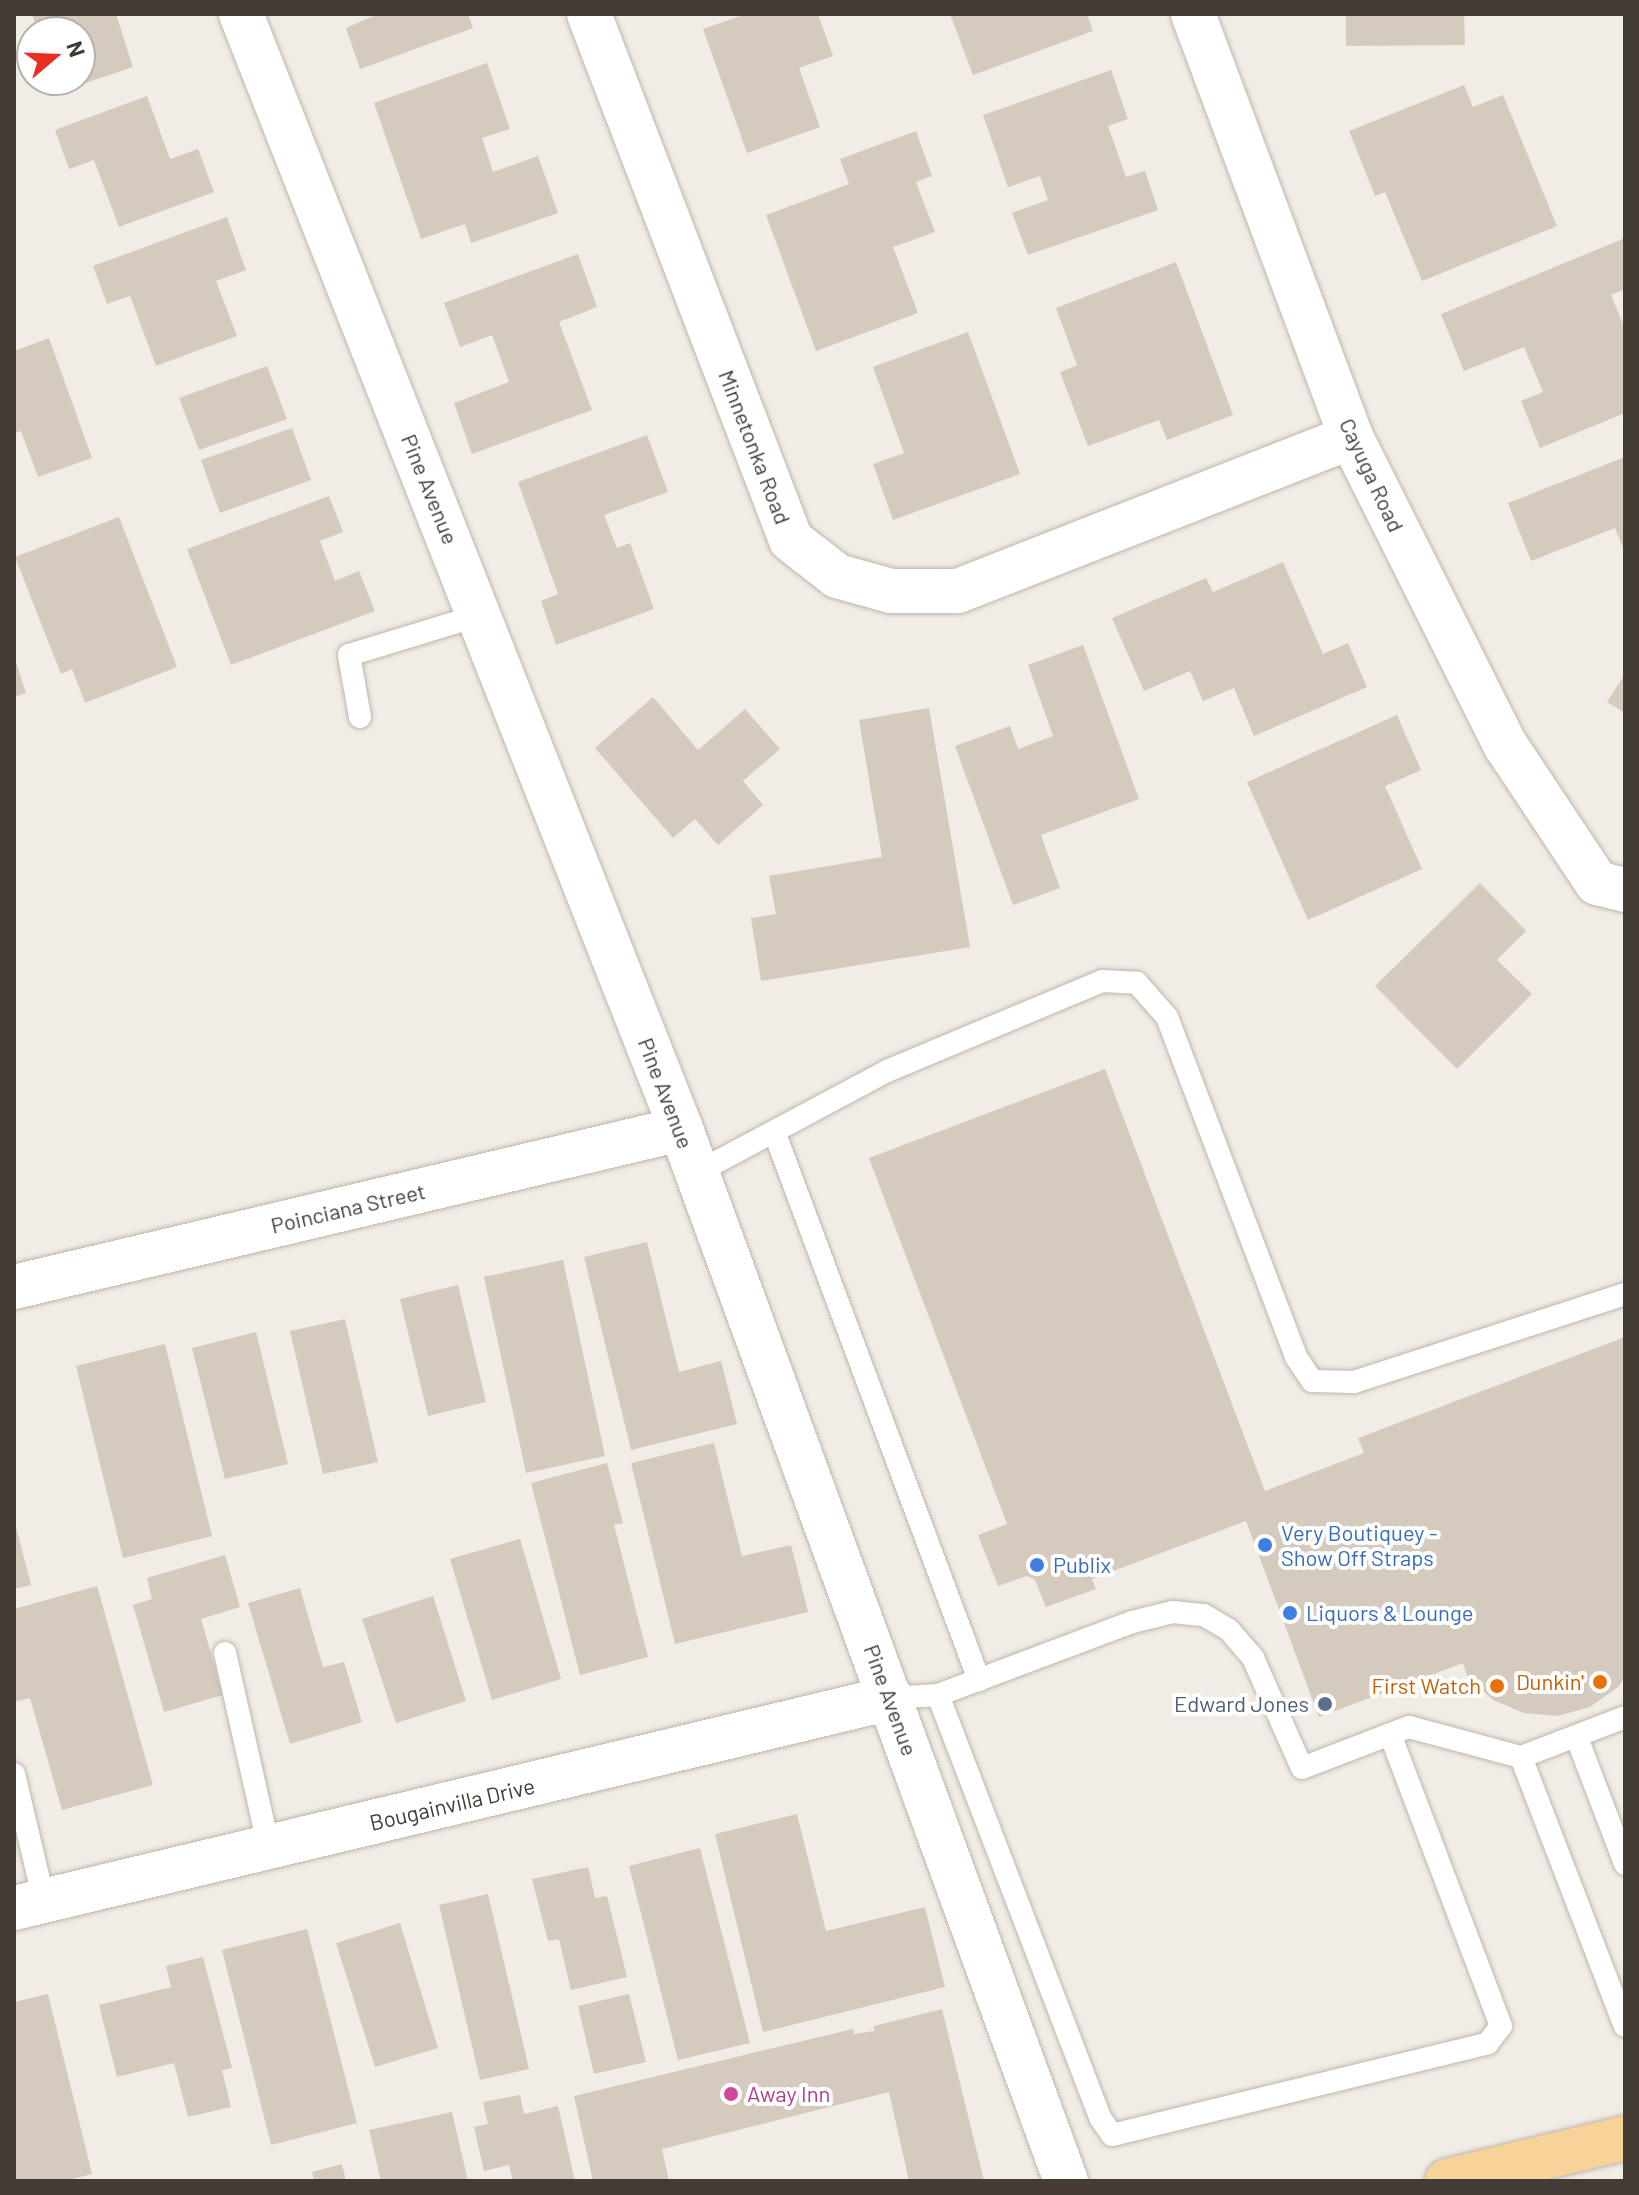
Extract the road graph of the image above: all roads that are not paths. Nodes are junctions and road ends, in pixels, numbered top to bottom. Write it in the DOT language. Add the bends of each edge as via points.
graph roads {
  1 [pos="241,14"];
  2 [pos="589,14"];
  3 [pos="1193,14"];
  4 [pos="1351,437"];
  5 [pos="480,615"];
  6 [pos="360,717"];
  7 [pos="1625,890"];
  8 [pos="681,1129"];
  9 [pos="775,1134"];
  10 [pos="696,1173"];
  11 [pos="14,1287"];
  12 [pos="1625,1294"];
  13 [pos="225,1653"];
  14 [pos="979,1680"];
  15 [pos="938,1695"];
  16 [pos="891,1698"];
  17 [pos="1625,1717"];
  18 [pos="1390,1734"];
  19 [pos="1577,1738"];
  20 [pos="1521,1757"];
  21 [pos="14,1774"];
  22 [pos="269,1848"];
  23 [pos="1625,1864"];
  24 [pos="29,1904"];
  25 [pos="1625,2026"];
  26 [pos="1625,2138"];
  27 [pos="1066,2181"];
  28 [pos="1447,2181"];
  1 -- 5 [label="street, Pine Avenue"];
  2 -- 4 [label="street, Minnetonka Road" via="791,540 837,576 891,591 958,591"];
  3 -- 4 [label="street, Cayuga Road"];
  4 -- 7 [label="street, Cayuga Road" via="1506,746 1597,883"];
  5 -- 6 [label="lane" via="349,655"];
  5 -- 8 [label="street, Pine Avenue"];
  8 -- 10 [label="street, Pine Avenue"];
  8 -- 11 [label="street, Poinciana Street"];
  9 -- 10 [label="lane"];
  9 -- 12 [label="lane" via="901,1065 1102,981 1137,983 1167,1017 1296,1357 1312,1381 1354,1382"];
  9 -- 14 [label="lane"];
  10 -- 16 [label="street, Pine Avenue"];
  13 -- 22 [label="lane"];
  14 -- 15 [label="lane"];
  14 -- 18 [label="lane" via="1132,1622 1173,1612 1204,1615 1229,1630 1253,1658 1302,1768"];
  15 -- 16 [label="lane"];
  15 -- 18 [label="lane" via="1101,2119 1112,2135 1417,2063 1488,2043 1501,2026"];
  16 -- 22 [label="street, Bougainvilla Drive"];
  16 -- 27 [label="street, Pine Avenue"];
  17 -- 19 [label="lane"];
  18 -- 20 [label="lane" via="1409,1727"];
  19 -- 20 [label="lane"];
  19 -- 23 [label="lane"];
  20 -- 25 [label="lane"];
  21 -- 24 [label="lane"];
  22 -- 24 [label="street, Bougainvilla Drive"];
  26 -- 28 [label="main road"];
}
